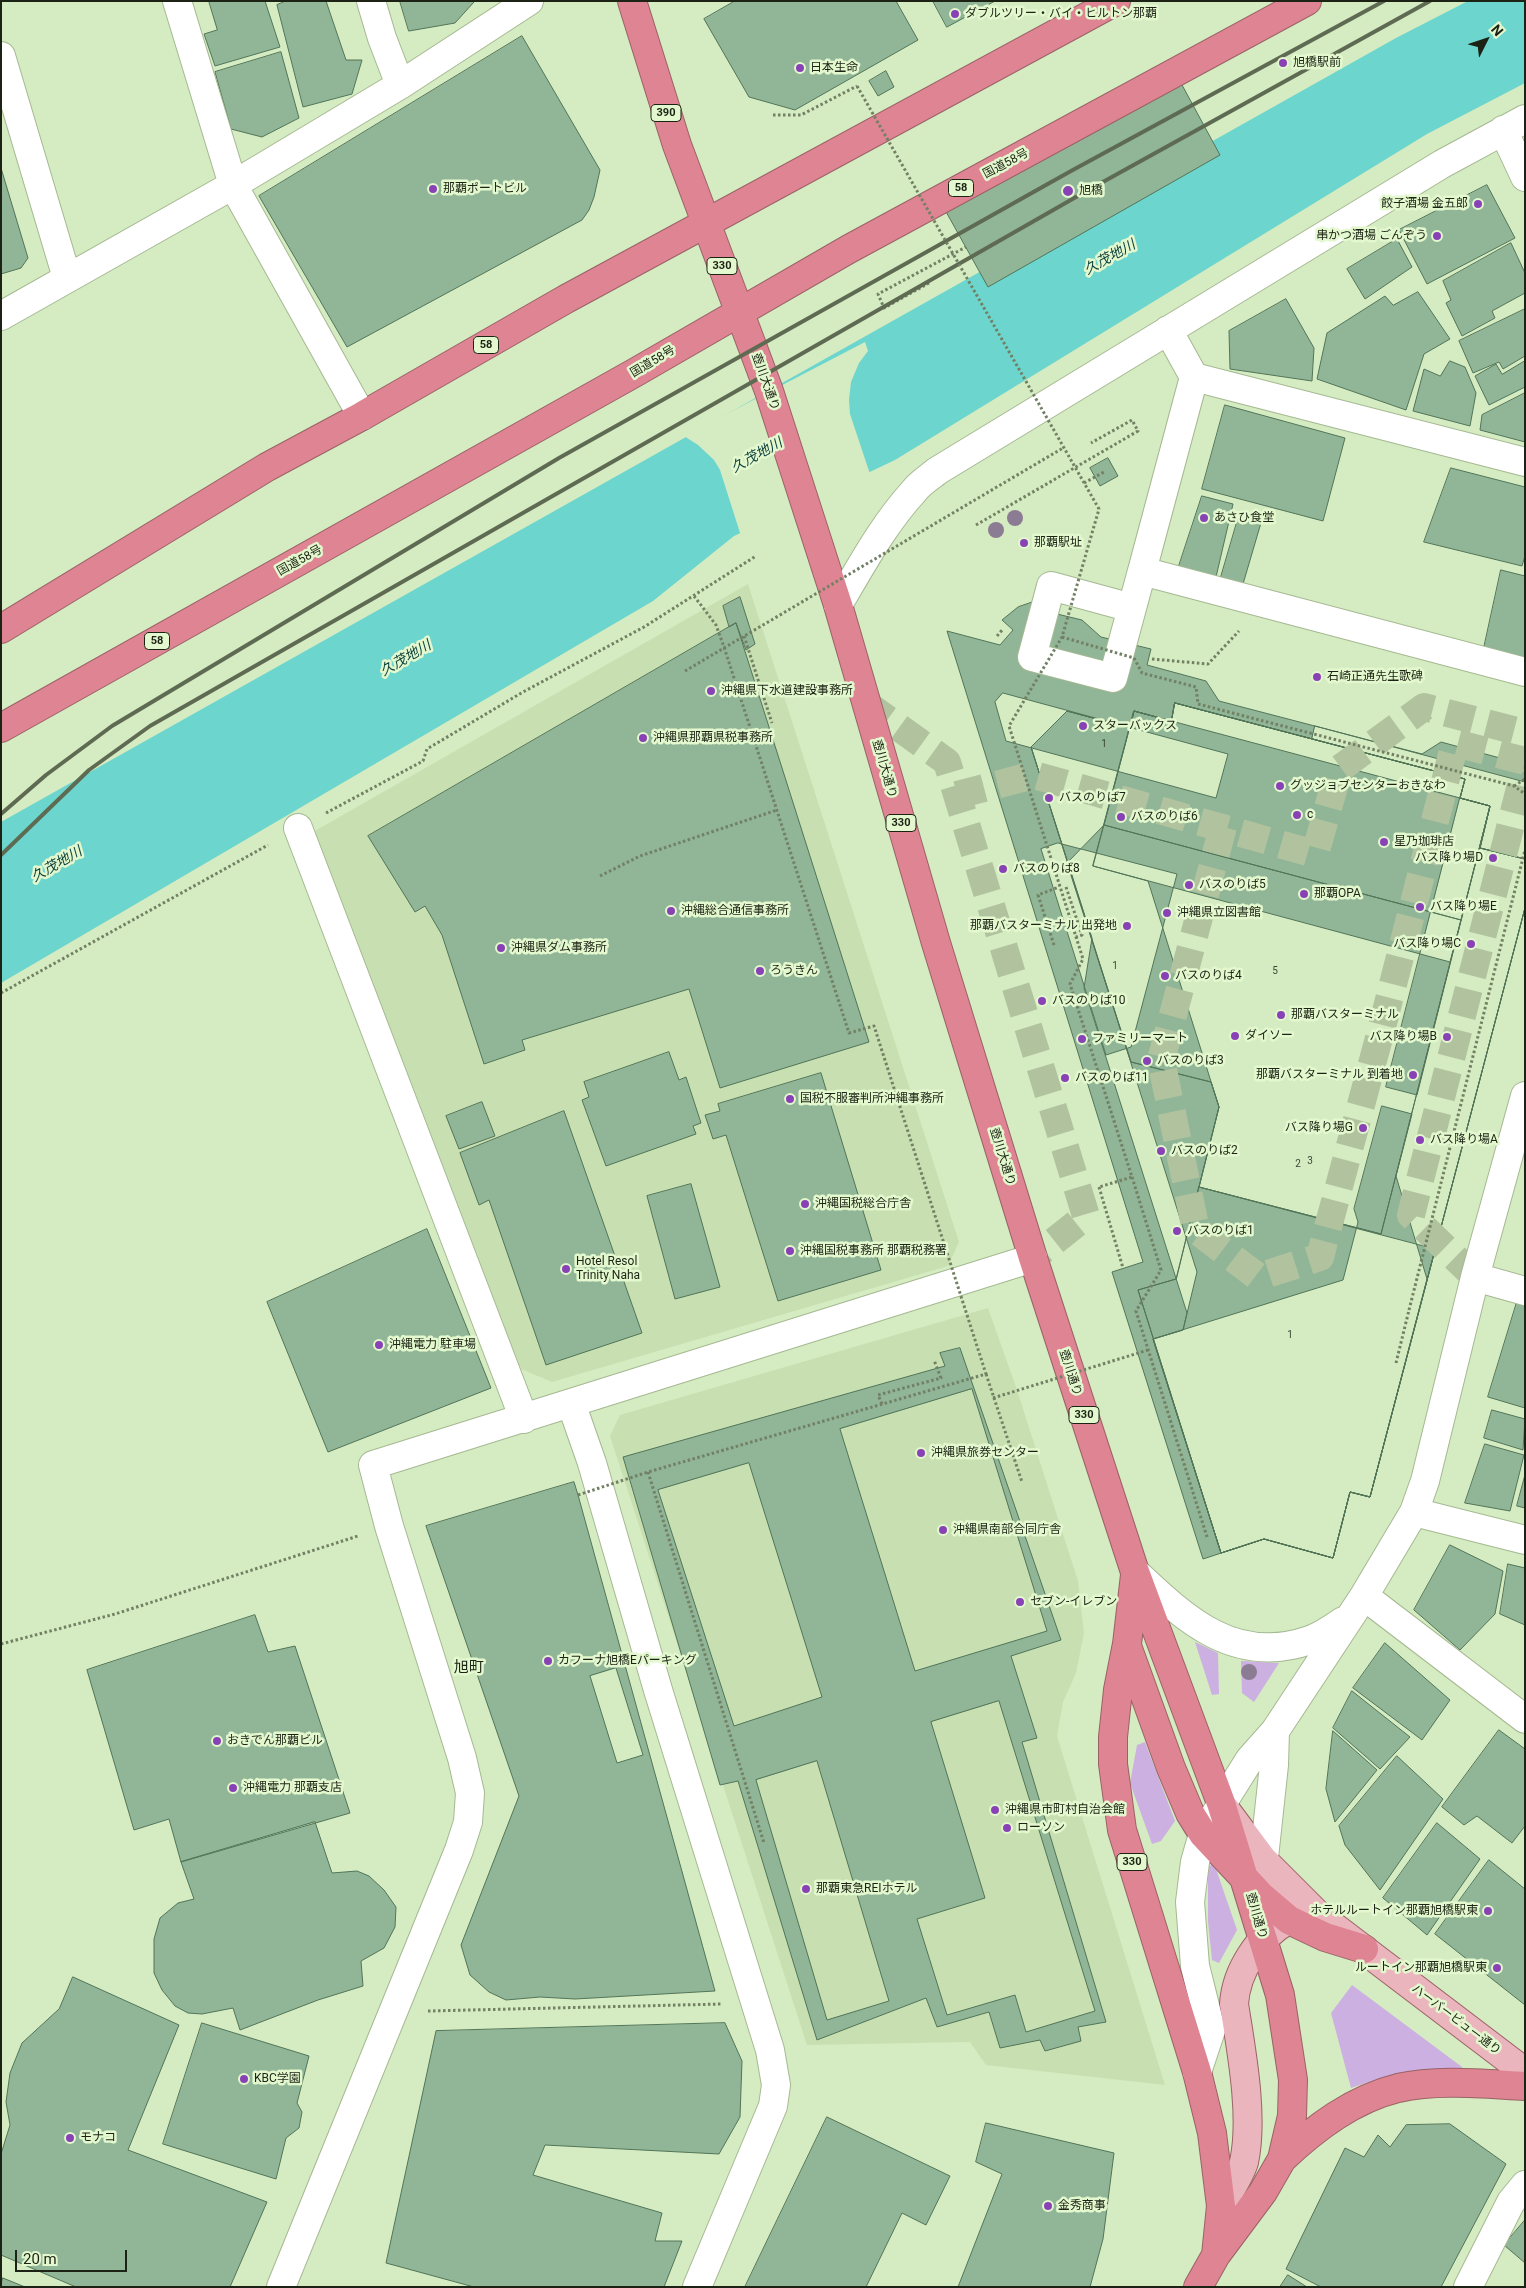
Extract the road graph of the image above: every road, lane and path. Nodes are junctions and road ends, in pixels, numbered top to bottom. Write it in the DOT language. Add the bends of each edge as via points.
graph roads {
  1 [pos="177,1"];
  2 [pos="371,1"];
  3 [pos="529,1"];
  4 [pos="632,1"];
  5 [pos="1116,1"];
  6 [pos="1307,1"];
  7 [pos="1,56"];
  8 [pos="400,85"];
  9 [pos="773,115"];
  10 [pos="1514,124"];
  11 [pos="1525,177"];
  12 [pos="1052,181"];
  13 [pos="233,185"];
  14 [pos="706,222"];
  15 [pos="959,234"];
  16 [pos="966,247"];
  17 [pos="952,254"];
  18 [pos="67,278"];
  19 [pos="929,283"];
  20 [pos="739,310"];
  21 [pos="1,316"];
  22 [pos="1168,330"];
  23 [pos="1194,377"];
  24 [pos="362,416"];
  25 [pos="1091,443"];
  26 [pos="1063,448"];
  27 [pos="1525,462"];
  28 [pos="1074,466"];
  29 [pos="1104,472"];
  30 [pos="1084,483"];
  31 [pos="976,525"];
  32 [pos="756,556"];
  33 [pos="1152,574"];
  34 [pos="694,596"];
  35 [pos="838,605"];
  36 [pos="1132,608"];
  37 [pos="1,629"];
  38 [pos="1239,631"];
  39 [pos="744,636"];
  40 [pos="1062,637"];
  41 [pos="724,647"];
  42 [pos="1134,658"];
  43 [pos="685,671"];
  44 [pos="1525,672"];
  45 [pos="772,723"];
  46 [pos="1,728"];
  47 [pos="1525,779"];
  48 [pos="1514,786"];
  49 [pos="1525,794"];
  50 [pos="776,810"];
  51 [pos="298,828"];
  52 [pos="1525,850"];
  53 [pos="600,876"];
  54 [pos="1059,887"];
  55 [pos="1066,888"];
  56 [pos="1076,937"];
  57 [pos="1054,945"];
  58 [pos="1,993"];
  59 [pos="1525,1096"];
  60 [pos="1132,1177"];
  61 [pos="1033,1258"];
  62 [pos="1123,1268"];
  63 [pos="1475,1277"];
  64 [pos="1525,1290"];
  65 [pos="1148,1350"];
  66 [pos="934,1360"];
  67 [pos="1396,1363"];
  68 [pos="986,1374"];
  69 [pos="993,1398"];
  70 [pos="571,1403"];
  71 [pos="882,1404"];
  72 [pos="524,1419"];
  73 [pos="648,1472"];
  74 [pos="1022,1482"];
  75 [pos="578,1495"];
  76 [pos="1414,1512"];
  77 [pos="389,1526"];
  78 [pos="1207,1537"];
  79 [pos="1525,1540"];
  80 [pos="1135,1572"];
  81 [pos="1364,1596"];
  82 [pos="1347,1620"];
  83 [pos="1,1644"];
  84 [pos="1127,1644"];
  85 [pos="1525,1720"];
  86 [pos="1275,1731"];
  87 [pos="1222,1804"];
  88 [pos="1203,1834"];
  89 [pos="764,1843"];
  90 [pos="1256,1878"];
  91 [pos="1317,1914"];
  92 [pos="1289,1920"];
  93 [pos="1263,1940"];
  94 [pos="1364,1949"];
  95 [pos="755,2004"];
  96 [pos="393,2012"];
  97 [pos="1197,2072"];
  98 [pos="1525,2072"];
  99 [pos="1525,2086"];
  100 [pos="1282,2159"];
  101 [pos="1525,2185"];
  102 [pos="1221,2206"];
  103 [pos="1216,2254"];
  104 [pos="281,2287"];
  105 [pos="697,2287"];
  106 [pos="1198,2287"];
  107 [pos="1468,2287"];
  1 -- 13 [label="street"];
  2 -- 8 [label="street"];
  3 -- 8 [label="street"];
  4 -- 14 [label="highway, 390" via="677,146"];
  5 -- 14 [label="highway, 58"];
  6 -- 20 [label="highway, 国道58号 / 58"];
  7 -- 18 [label="street"];
  8 -- 13 [label="street"];
  9 -- 17 [label="path, bridge" via="801,115 857,86"];
  10 -- 11 [label="street"];
  10 -- 22 [label="street" via="1433,169"];
  12 -- 15 [label="path"];
  13 -- 18 [label="street"];
  13 -- 24 [label="street"];
  14 -- 20 [label="highway, 330"];
  14 -- 24 [label="highway, 58"];
  16 -- 17 [label="path"];
  17 -- 19 [label="path" via="878,294 884,308"];
  17 -- 26 [label="path, bridge"];
  18 -- 21 [label="street"];
  20 -- 35 [label="highway, 壺川大通り / 330" via="769,391"];
  20 -- 46 [label="highway, 国道58号 / 58" via="627,377"];
  22 -- 23 [label="street"];
  22 -- 35 [label="street" via="937,471 915,489 872,547"];
  23 -- 27 [label="street"];
  23 -- 33 [label="street"];
  24 -- 37 [label="highway, 58" via="267,468"];
  25 -- 28 [label="path" via="1132,420 1138,431"];
  26 -- 28 [label="path, bridge"];
  26 -- 39 [label="path, bridge"];
  28 -- 30 [label="path, bridge"];
  28 -- 31 [label="path"];
  29 -- 30 [label="path"];
  30 -- 40 [label="path, bridge" via="1099,509"];
  32 -- 34 [label="path"];
  33 -- 36 [label="street"];
  33 -- 44 [label="street"];
  34 -- 41 [label="path" via="716,625"];
  34 -- 51 [label="path" via="426,749 423,761"];
  35 -- 61 [label="highway, 壺川大通り / 330"];
  38 -- 42 [label="path" via="1208,664"];
  39 -- 41 [label="path, bridge"];
  39 -- 45 [label="path"];
  40 -- 42 [label="path, bridge"];
  40 -- 54 [label="path, bridge" via="1009,726"];
  41 -- 43 [label="path, bridge"];
  41 -- 50 [label="path, bridge"];
  42 -- 48 [label="path, bridge" via="1142,673 1196,687 1198,704"];
  47 -- 48 [label="path, bridge"];
  48 -- 49 [label="path, bridge"];
  50 -- 53 [label="path" via="640,856"];
  50 -- 68 [label="path, bridge" via="849,1034 874,1026"];
  51 -- 58 [label="path"];
  51 -- 72 [label="street"];
  52 -- 67 [label="path, bridge"];
  54 -- 56 [label="path, bridge"];
  54 -- 57 [label="path" via="1038,895"];
  55 -- 56 [label="path, bridge" via="1082,935"];
  56 -- 60 [label="path, bridge" via="1083,959 1070,984"];
  59 -- 63 [label="street"];
  60 -- 62 [label="path, bridge" via="1099,1187"];
  60 -- 65 [label="path" via="1161,1270 1136,1311"];
  61 -- 70 [label="street"];
  61 -- 80 [label="highway, 壺川通り / 330"];
  63 -- 64 [label="street"];
  63 -- 76 [label="street" via="1425,1481"];
  65 -- 69 [label="path, bridge"];
  65 -- 78 [label="path"];
  66 -- 71 [label="path" via="941,1378 878,1395"];
  68 -- 69 [label="path"];
  68 -- 71 [label="path, bridge"];
  69 -- 74 [label="path"];
  70 -- 72 [label="street"];
  70 -- 95 [label="street" via="592,1463"];
  71 -- 73 [label="path, bridge"];
  72 -- 77 [label="street" via="373,1466"];
  73 -- 75 [label="path, bridge"];
  73 -- 89 [label="path"];
  76 -- 79 [label="street"];
  76 -- 81 [label="street"];
  77 -- 83 [label="path" via="115,1614"];
  77 -- 96 [label="street" via="462,1758 470,1793 468,1822 459,1850"];
  80 -- 82 [label="street" via="1192,1622 1220,1638 1246,1646 1284,1647 1312,1640"];
  80 -- 84 [label="highway, 壺川通り / 330"];
  80 -- 87 [label="highway, 壺川通り / 330"];
  81 -- 82 [label="street"];
  81 -- 85 [label="street"];
  82 -- 86 [label="street"];
  84 -- 88 [label="highway" via="1171,1768 1190,1813"];
  84 -- 97 [label="highway, 壺川通り / 330" via="1113,1737 1113,1764 1122,1830"];
  86 -- 87 [label="street" via="1250,1759"];
  86 -- 90 [label="street" via="1274,1765"];
  87 -- 88 [label="street"];
  87 -- 90 [label="highway, 壺川通り / 330"];
  88 -- 90 [label="highway"];
  88 -- 97 [label="street" via="1195,1862 1190,1902 1195,1966 1211,2030"];
  90 -- 91 [label="main road, ハーバービュー通り"];
  90 -- 92 [label="highway"];
  90 -- 93 [label="highway, 壺川通り / 330"];
  91 -- 92 [label="main road"];
  91 -- 94 [label="main road, ハーバービュー通り"];
  92 -- 93 [label="main road"];
  92 -- 94 [label="highway" via="1325,1937"];
  93 -- 100 [label="highway, 壺川通り / 330" via="1280,1995 1293,2080 1292,2116"];
  93 -- 102 [label="main road" via="1235,1990 1247,2122 1244,2162"];
  94 -- 98 [label="main road, ハーバービュー通り"];
  95 -- 96 [label="path"];
  95 -- 105 [label="street" via="770,2050 776,2085 773,2106"];
  96 -- 104 [label="street"];
  97 -- 102 [label="highway, 壺川通り / 330" via="1212,2133"];
  99 -- 100 [label="highway" via="1474,2083 1400,2088 1345,2110"];
  100 -- 103 [label="highway, 壺川通り / 330" via="1263,2192"];
  101 -- 107 [label="street" via="1512,2202"];
  102 -- 103 [label="highway, 壺川通り / 330"];
  103 -- 106 [label="highway, 壺川通り / 330"];
}
